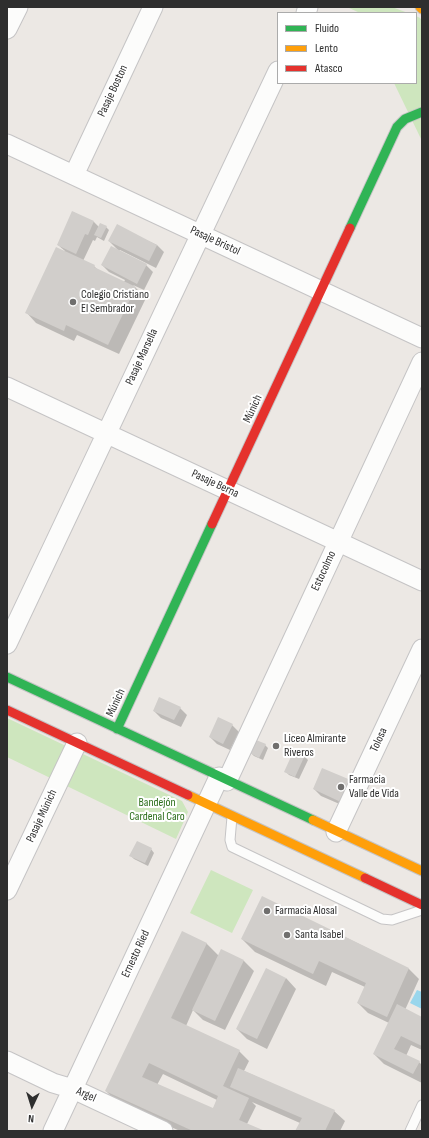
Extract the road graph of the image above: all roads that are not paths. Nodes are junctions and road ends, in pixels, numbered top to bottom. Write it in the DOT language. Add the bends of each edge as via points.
graph roads {
  1 [pos="18,7"];
  2 [pos="153,7"];
  3 [pos="7,29"];
  4 [pos="277,73"];
  5 [pos="422,112"];
  6 [pos="7,144"];
  7 [pos="74,175"];
  8 [pos="201,234"];
  9 [pos="321,291"];
  10 [pos="422,338"];
  11 [pos="422,362"];
  12 [pos="7,387"];
  13 [pos="106,434"];
  14 [pos="228,490"];
  15 [pos="338,542"];
  16 [pos="422,581"];
  17 [pos="7,644"];
  18 [pos="422,649"];
  19 [pos="7,677"];
  20 [pos="7,710"];
  21 [pos="117,729"];
  22 [pos="77,743"];
  23 [pos="223,779"];
  24 [pos="206,804"];
  25 [pos="232,816"];
  26 [pos="336,832"];
  27 [pos="422,871"];
  28 [pos="7,890"];
  29 [pos="422,905"];
  30 [pos="422,910"];
  31 [pos="7,1062"];
  32 [pos="73,1089"];
  33 [pos="422,1105"];
  34 [pos="53,1131"];
  35 [pos="164,1131"];
  36 [pos="410,1131"];
  1 -- 3 [label="street"];
  2 -- 7 [label="street, Pasaje Boston"];
  4 -- 8 [label="street, Pasaje Marsella"];
  5 -- 9 [label="main road, Múnich" via="405,119 397,127"];
  6 -- 7 [label="street, Pasaje Bristol"];
  7 -- 8 [label="street, Pasaje Bristol"];
  8 -- 9 [label="street, Pasaje Bristol"];
  8 -- 13 [label="street, Pasaje Marsella"];
  9 -- 10 [label="street, Pasaje Bristol"];
  9 -- 14 [label="main road, Múnich"];
  11 -- 15 [label="street, Estocolmo"];
  12 -- 13 [label="street, Pasaje Berna"];
  13 -- 14 [label="street, Pasaje Berna"];
  13 -- 17 [label="street, Pasaje Marsella"];
  14 -- 15 [label="street, Pasaje Berna"];
  14 -- 21 [label="main road, Múnich"];
  15 -- 16 [label="street, Pasaje Berna"];
  15 -- 23 [label="street, Estocolmo"];
  18 -- 26 [label="street, Tolosa"];
  19 -- 21 [label="main road"];
  20 -- 22 [label="main road"];
  21 -- 23 [label="main road"];
  22 -- 24 [label="main road"];
  22 -- 28 [label="street, Pasaje Múnich"];
  23 -- 24 [label="street, Ernesto Ried"];
  23 -- 26 [label="main road"];
  24 -- 25 [label="main road"];
  24 -- 32 [label="street, Ernesto Ried"];
  25 -- 29 [label="main road"];
  25 -- 30 [label="lane" via="232,846 382,919 392,920"];
  26 -- 27 [label="main road"];
  31 -- 32 [label="street, Argel" via="53,1083"];
  32 -- 34 [label="street, Ernesto Ried"];
  32 -- 35 [label="street, Argel"];
  33 -- 36 [label="lane"];
}
